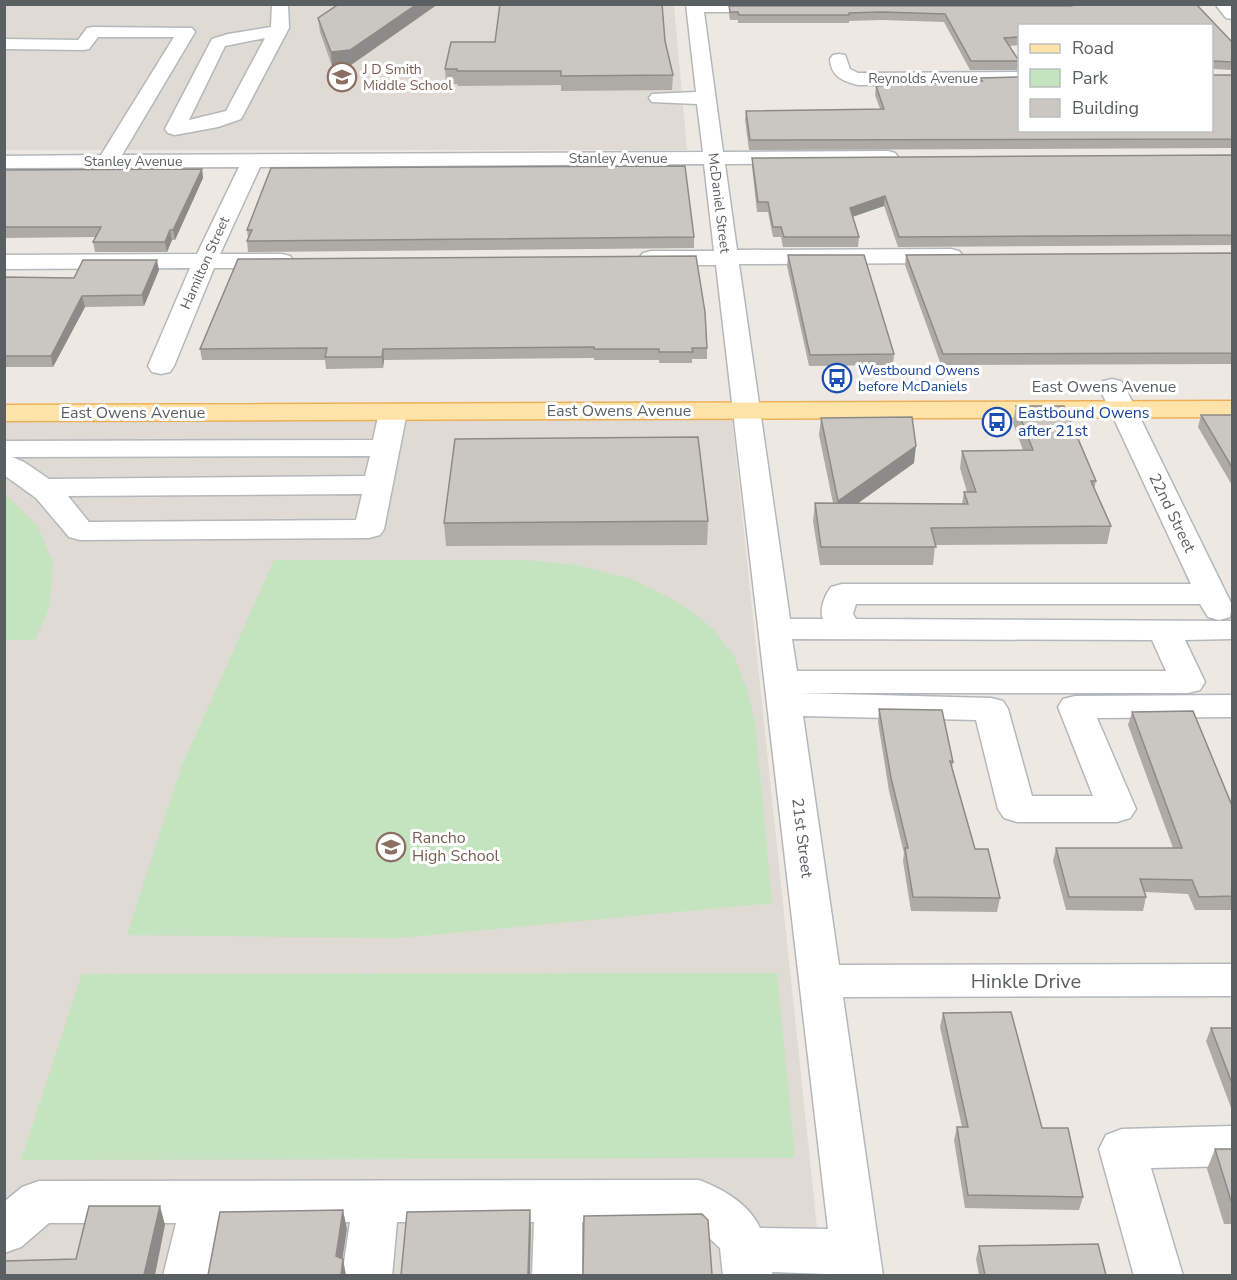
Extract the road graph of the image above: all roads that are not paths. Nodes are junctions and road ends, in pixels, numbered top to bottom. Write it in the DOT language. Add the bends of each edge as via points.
graph roads {
  1 [pos="280,4"];
  2 [pos="1223,4"];
  3 [pos="694,6"];
  4 [pos="766,6"];
  5 [pos="790,7"];
  6 [pos="1233,14"];
  7 [pos="278,31"];
  8 [pos="4,44"];
  9 [pos="83,45"];
  10 [pos="839,59"];
  11 [pos="15,62"];
  12 [pos="1018,78"];
  13 [pos="659,98"];
  14 [pos="706,98"];
  15 [pos="175,129"];
  16 [pos="86,140"];
  17 [pos="714,157"];
  18 [pos="902,157"];
  19 [pos="73,161"];
  20 [pos="108,161"];
  21 [pos="154,161"];
  22 [pos="252,161"];
  23 [pos="4,162"];
  24 [pos="35,239"];
  25 [pos="973,256"];
  26 [pos="726,257"];
  27 [pos="632,258"];
  28 [pos="205,261"];
  29 [pos="300,261"];
  30 [pos="13,262"];
  31 [pos="161,366"];
  32 [pos="1233,387"];
  33 [pos="440,390"];
  34 [pos="4,391"];
  35 [pos="1118,398"];
  36 [pos="745,400"];
  37 [pos="1233,409"];
  38 [pos="393,412"];
  39 [pos="4,413"];
  40 [pos="386,448"];
  41 [pos="4,449"];
  42 [pos="4,464"];
  43 [pos="378,485"];
  44 [pos="40,488"];
  45 [pos="1211,594"];
  46 [pos="775,629"];
  47 [pos="844,629"];
  48 [pos="1164,629"];
  49 [pos="1230,634"];
  50 [pos="783,693"];
  51 [pos="1233,706"];
  52 [pos="1233,980"];
  53 [pos="820,981"];
  54 [pos="1233,1146"];
  55 [pos="558,1201"];
  56 [pos="205,1202"];
  57 [pos="376,1202"];
  58 [pos="4,1232"];
  59 [pos="747,1263"];
  60 [pos="857,1263"];
  61 [pos="188,1275"];
  62 [pos="367,1275"];
  63 [pos="557,1275"];
  64 [pos="1159,1275"];
  1 -- 7 [label="street"];
  2 -- 6 [label="street"];
  3 -- 4 [label="street"];
  3 -- 14 [label="street, McDaniel Street"];
  4 -- 5 [label="street"];
  7 -- 15 [label="street" via="234,115"];
  7 -- 15 [label="street" via="218,44"];
  8 -- 9 [label="street"];
  9 -- 11 [label="street" via="69,62"];
  9 -- 20 [label="street" via="93,32 186,32"];
  10 -- 12 [label="street, Reynolds Avenue" via="843,74 858,79"];
  13 -- 14 [label="street"];
  14 -- 17 [label="street, McDaniel Street"];
  15 -- 21 [label="street"];
  16 -- 19 [label="street"];
  17 -- 18 [label="street, Stanley Avenue"];
  17 -- 22 [label="street, Stanley Avenue"];
  17 -- 26 [label="street, McDaniel Street"];
  19 -- 20 [label="street, Stanley Avenue"];
  19 -- 23 [label="street, Stanley Avenue"];
  20 -- 21 [label="street, Stanley Avenue"];
  21 -- 22 [label="street, Stanley Avenue"];
  22 -- 28 [label="street, Hamilton Street"];
  24 -- 30 [label="street"];
  25 -- 26 [label="street"];
  26 -- 27 [label="street"];
  26 -- 36 [label="street, McDaniel Street"];
  28 -- 29 [label="street"];
  28 -- 30 [label="street"];
  28 -- 31 [label="street, Hamilton Street"];
  32 -- 35 [label="main road, East Owens Avenue"];
  33 -- 34 [label="main road, East Owens Avenue"];
  33 -- 36 [label="main road, East Owens Avenue"];
  33 -- 38 [label="main road"];
  35 -- 36 [label="main road, East Owens Avenue"];
  35 -- 37 [label="main road, East Owens Avenue"];
  35 -- 45 [label="street, 22nd Street"];
  36 -- 38 [label="main road, East Owens Avenue"];
  36 -- 46 [label="street, 21st Street"];
  38 -- 39 [label="main road, East Owens Avenue"];
  38 -- 40 [label="street"];
  40 -- 41 [label="street"];
  40 -- 43 [label="street"];
  42 -- 44 [label="street"];
  43 -- 44 [label="street"];
  43 -- 44 [label="street" via="369,529 357,530 80,531 70,515"];
  45 -- 47 [label="street" via="842,594 837,614"];
  45 -- 49 [label="street, 22nd Street"];
  46 -- 47 [label="street"];
  46 -- 50 [label="street, 21st Street"];
  47 -- 48 [label="street"];
  48 -- 49 [label="street"];
  48 -- 50 [label="street" via="1188,682"];
  50 -- 51 [label="street" via="991,709 1017,809 1117,810 1075,707"];
  50 -- 53 [label="street, 21st Street"];
  52 -- 53 [label="street, Hinkle Drive"];
  53 -- 60 [label="street, 21st Street"];
  54 -- 64 [label="street" via="1122,1149"];
  55 -- 57 [label="street"];
  55 -- 59 [label="street" via="699,1201 734,1227"];
  55 -- 63 [label="street"];
  56 -- 57 [label="street"];
  56 -- 58 [label="street" via="39,1202"];
  56 -- 61 [label="street"];
  57 -- 62 [label="street"];
  59 -- 60 [label="street"];
}
